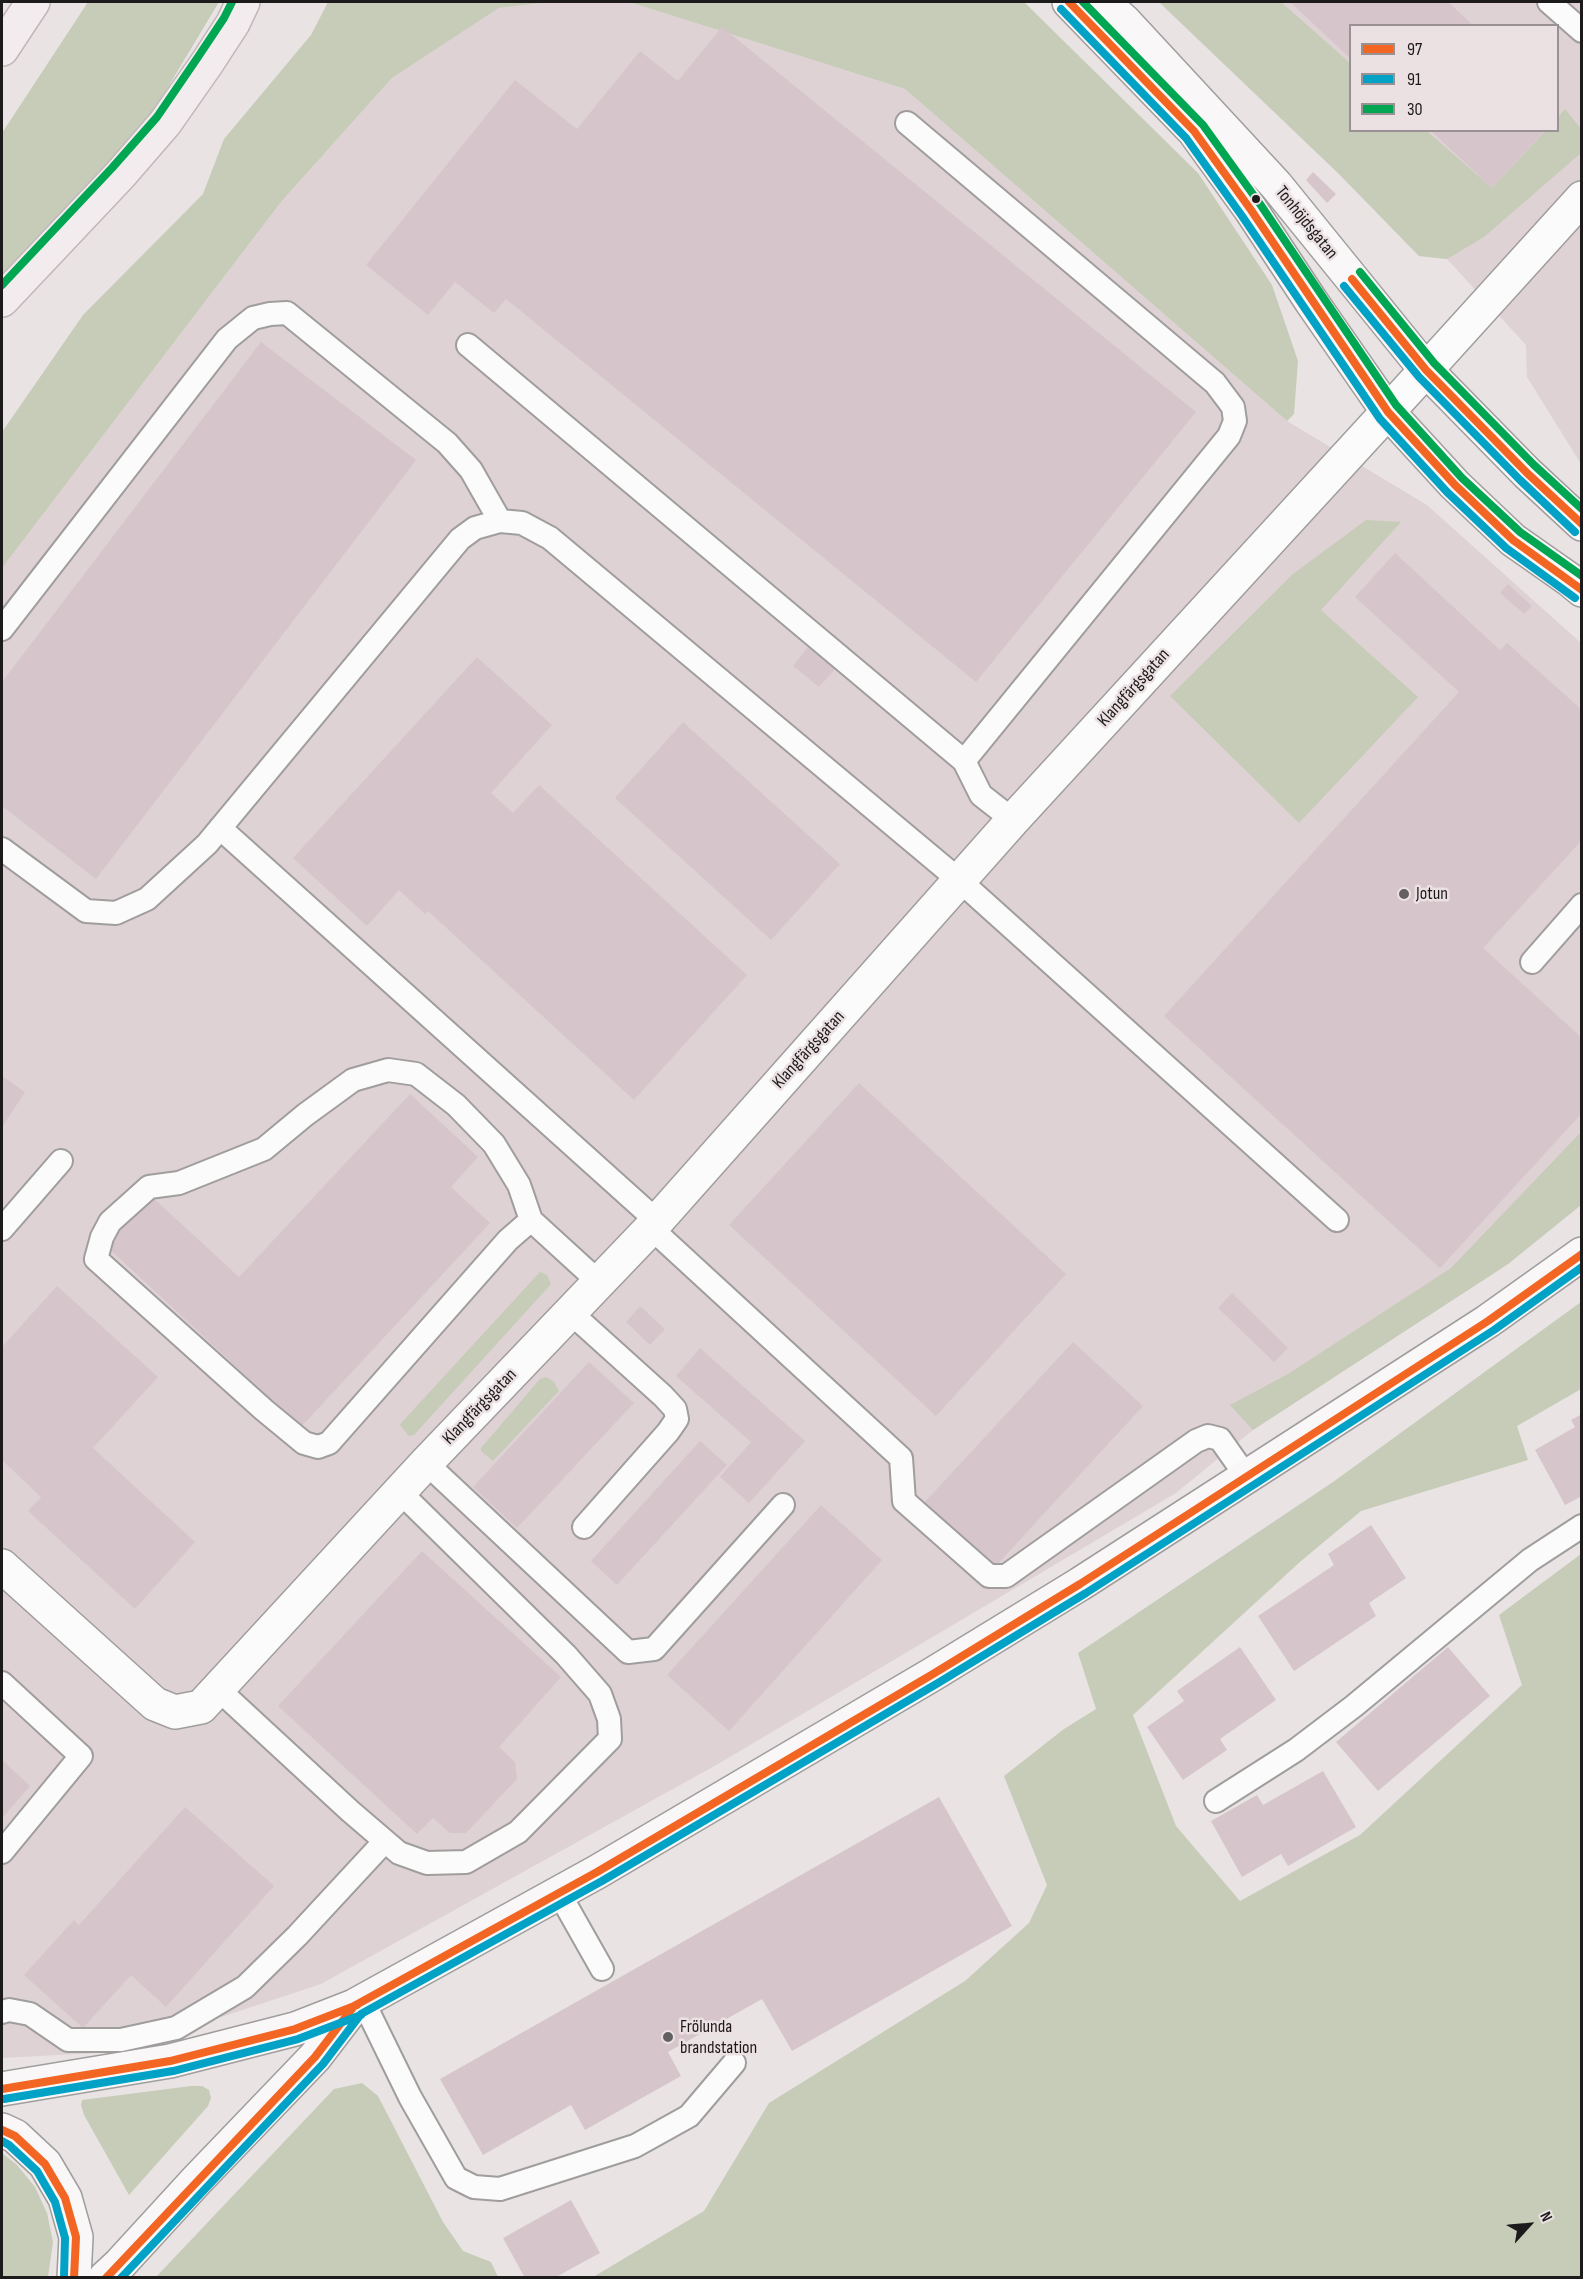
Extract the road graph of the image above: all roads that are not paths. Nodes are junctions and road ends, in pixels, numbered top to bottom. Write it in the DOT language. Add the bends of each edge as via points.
graph roads {
  1 [pos="33,2"];
  2 [pos="243,2"];
  3 [pos="1069,2"];
  4 [pos="1103,2"];
  5 [pos="1549,2"];
  6 [pos="1581,31"];
  7 [pos="2,50"];
  8 [pos="907,123"];
  9 [pos="1581,198"];
  10 [pos="2,300"];
  11 [pos="468,345"];
  12 [pos="1426,370"];
  13 [pos="1388,412"];
  14 [pos="500,521"];
  15 [pos="1581,524"];
  16 [pos="1581,590"];
  17 [pos="2,629"];
  18 [pos="964,761"];
  19 [pos="1013,820"];
  20 [pos="220,828"];
  21 [pos="2,849"];
  22 [pos="959,880"];
  23 [pos="1581,905"];
  24 [pos="1532,962"];
  25 [pos="61,1161"];
  26 [pos="531,1220"];
  27 [pos="1337,1220"];
  28 [pos="654,1225"];
  29 [pos="2,1229"];
  30 [pos="1581,1254"];
  31 [pos="600,1283"];
  32 [pos="571,1313"];
  33 [pos="426,1463"];
  34 [pos="1245,1476"];
  35 [pos="400,1492"];
  36 [pos="783,1505"];
  37 [pos="1581,1526"];
  38 [pos="584,1527"];
  39 [pos="2,1566"];
  40 [pos="2,1683"];
  41 [pos="218,1689"];
  42 [pos="1216,1801"];
  43 [pos="385,1841"];
  44 [pos="2,1852"];
  45 [pos="559,1893"];
  46 [pos="602,1969"];
  47 [pos="359,2004"];
  48 [pos="2,2012"];
  49 [pos="734,2063"];
  50 [pos="2,2089"];
  51 [pos="2,2130"];
  52 [pos="74,2277"];
  53 [pos="105,2277"];
  1 -- 7 [label="highway"];
  2 -- 10 [label="highway" via="165,123"];
  3 -- 13 [label="street, Tonhöjdsgatan" via="1194,131"];
  4 -- 12 [label="street, Tonhöjdsgatan" via="1276,185"];
  5 -- 6 [label="lane"];
  8 -- 18 [label="lane" via="1215,383 1233,407 1235,421 1229,436"];
  9 -- 12 [label="street, Klangfärgsgatan"];
  11 -- 18 [label="lane"];
  12 -- 13 [label="street, Klangfärgsgatan"];
  12 -- 15 [label="street, Tonhöjdsgatan"];
  13 -- 16 [label="street, Tonhöjdsgatan" via="1455,485 1513,540"];
  13 -- 19 [label="street, Klangfärgsgatan"];
  14 -- 17 [label="lane" via="471,470 447,443 287,314 270,314 253,318 227,339"];
  14 -- 20 [label="lane" via="475,528 460,539"];
  14 -- 22 [label="lane" via="522,523 550,538"];
  18 -- 19 [label="lane" via="981,795"];
  19 -- 22 [label="street, Klangfärgsgatan"];
  20 -- 21 [label="lane" via="147,900 116,913 86,911"];
  20 -- 28 [label="lane"];
  22 -- 27 [label="lane"];
  22 -- 28 [label="street, Klangfärgsgatan"];
  23 -- 24 [label="lane"];
  25 -- 29 [label="lane"];
  26 -- 26 [label="lane" via="507,1240 328,1443 318,1447 303,1443 96,1259 110,1222 149,1187 179,1183 264,1149 353,1080 388,1070 416,1074 494,1144 519,1185"];
  26 -- 31 [label="lane"];
  28 -- 31 [label="street, Klangfärgsgatan"];
  28 -- 34 [label="lane" via="901,1458 904,1501 989,1576 1006,1576 1208,1436 1220,1439"];
  30 -- 34 [label="street" via="1488,1321"];
  31 -- 32 [label="street, Klangfärgsgatan"];
  32 -- 33 [label="street, Klangfärgsgatan"];
  32 -- 38 [label="lane" via="663,1395 675,1409 676,1419"];
  33 -- 35 [label="street, Klangfärgsgatan"];
  33 -- 36 [label="lane" via="628,1652 654,1650"];
  34 -- 45 [label="street" via="933,1674"];
  35 -- 41 [label="street, Klangfärgsgatan"];
  35 -- 43 [label="lane" via="566,1655 600,1694 609,1719 610,1739 518,1832 466,1862 427,1863 399,1853"];
  37 -- 42 [label="lane" via="1530,1560 1296,1750"];
  39 -- 41 [label="street, Klangfärgsgatan" via="155,1704 175,1712 201,1707"];
  40 -- 44 [label="lane" via="81,1755"];
  41 -- 43 [label="lane"];
  43 -- 48 [label="lane" via="245,1987 176,2028 121,2040 68,2040 30,2014"];
  45 -- 46 [label="lane"];
  45 -- 47 [label="street"];
  47 -- 49 [label="lane" via="456,2178 474,2187 500,2188 635,2146 688,2116"];
  47 -- 50 [label="street" via="295,2029 180,2059"];
  47 -- 53 [label="street" via="309,2064"];
  51 -- 52 [label="street" via="15,2136 45,2164 65,2198 75,2237"];
}
